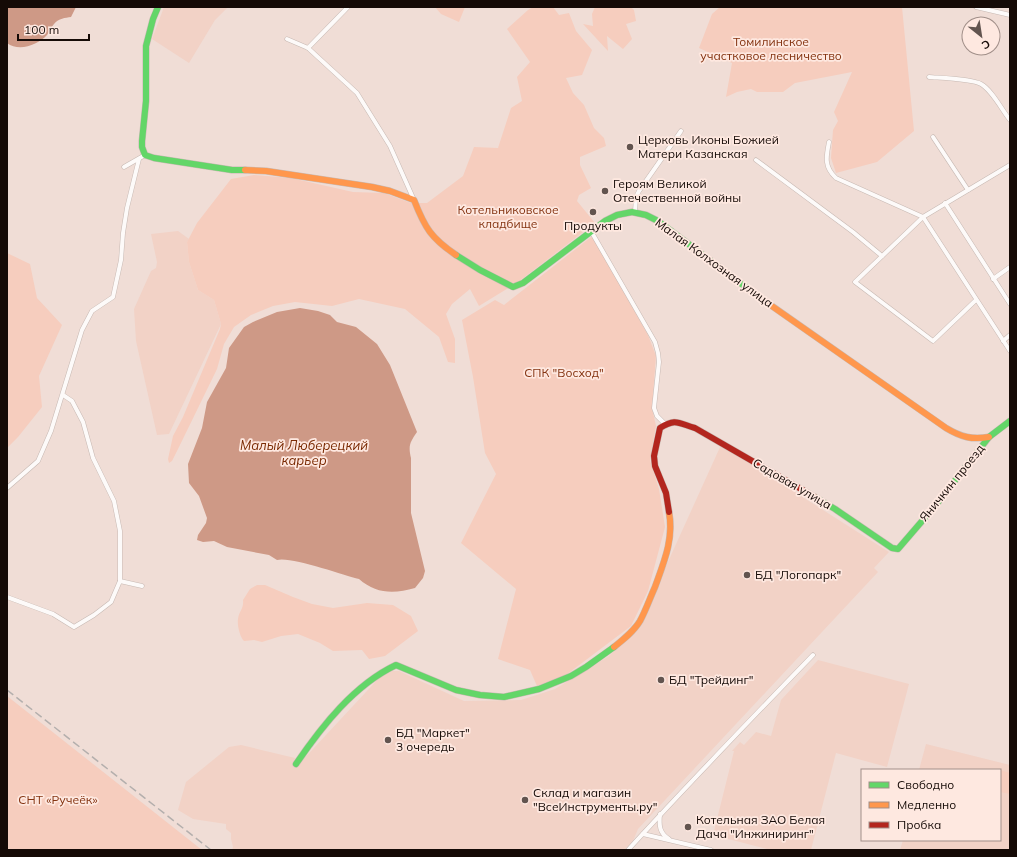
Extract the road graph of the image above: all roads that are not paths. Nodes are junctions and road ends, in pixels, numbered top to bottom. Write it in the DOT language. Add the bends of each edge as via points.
graph roads {
  1 [pos="158,7"];
  2 [pos="348,7"];
  3 [pos="976,7"];
  4 [pos="1010,15"];
  5 [pos="287,39"];
  6 [pos="308,48"];
  7 [pos="929,77"];
  8 [pos="1010,120"];
  9 [pos="681,131"];
  10 [pos="933,137"];
  11 [pos="829,142"];
  12 [pos="145,155"];
  13 [pos="139,159"];
  14 [pos="756,160"];
  15 [pos="1010,165"];
  16 [pos="124,167"];
  17 [pos="968,190"];
  18 [pos="414,200"];
  19 [pos="945,203"];
  20 [pos="635,212"];
  21 [pos="922,217"];
  22 [pos="591,231"];
  23 [pos="882,256"];
  24 [pos="1010,267"];
  25 [pos="993,279"];
  26 [pos="976,300"];
  27 [pos="1010,304"];
  28 [pos="1010,335"];
  29 [pos="1003,341"];
  30 [pos="1010,351"];
  31 [pos="63,395"];
  32 [pos="1010,422"];
  33 [pos="665,424"];
  34 [pos="989,437"];
  35 [pos="7,488"];
  36 [pos="898,549"];
  37 [pos="120,581"];
  38 [pos="142,586"];
  39 [pos="7,597"];
  40 [pos="813,655"];
  41 [pos="296,764"];
  42 [pos="660,814"];
  43 [pos="643,834"];
  44 [pos="673,841"];
  45 [pos="628,850"];
  46 [pos="711,850"];
  1 -- 12 [label="street" via="146,46 146,101 142,141"];
  2 -- 6 [label="street"];
  3 -- 4 [label="street"];
  5 -- 6 [label="street"];
  6 -- 18 [label="street" via="357,93 390,146"];
  7 -- 8 [label="street" via="982,84"];
  9 -- 20 [label="street" via="643,183 636,197"];
  10 -- 17 [label="street"];
  11 -- 21 [label="street" via="826,162 836,178"];
  12 -- 13 [label="street"];
  12 -- 18 [label="street" via="226,170 273,172 317,178 390,191"];
  13 -- 16 [label="street"];
  13 -- 31 [label="street" via="127,208 121,260 113,297 92,311 82,330"];
  14 -- 23 [label="street"];
  15 -- 17 [label="street"];
  17 -- 19 [label="street"];
  18 -- 22 [label="street" via="427,230 440,244 496,280 513,287 523,283"];
  19 -- 21 [label="street"];
  19 -- 25 [label="street"];
  20 -- 22 [label="street" via="612,217"];
  20 -- 34 [label="street, Малая Колхозная улица" via="658,221 746,288 946,428 974,440"];
  21 -- 23 [label="street"];
  21 -- 26 [label="street"];
  22 -- 33 [label="street" via="655,342 659,362 654,408 657,416"];
  23 -- 26 [label="street" via="855,282 932,341"];
  24 -- 25 [label="street"];
  25 -- 27 [label="street"];
  26 -- 29 [label="street"];
  28 -- 29 [label="street"];
  29 -- 30 [label="street"];
  31 -- 35 [label="street" via="38,462"];
  31 -- 37 [label="street" via="72,401 83,422 93,458 114,501 120,532"];
  32 -- 34 [label="street, Яничкин проезд"];
  33 -- 36 [label="street, Садовая улица" via="673,421 695,428 835,509 892,548"];
  33 -- 41 [label="street" via="660,428 654,456 655,466 666,494 670,518 667,554 640,621 626,638 571,676 539,689 504,697 456,690 396,665 387,668 347,702"];
  34 -- 36 [label="street, Яничкин проезд"];
  37 -- 38 [label="street"];
  37 -- 39 [label="street" via="111,602 74,626 53,614"];
  40 -- 42 [label="street"];
  42 -- 43 [label="street"];
  42 -- 44 [label="street" via="659,825 664,835"];
  43 -- 44 [label="street"];
  43 -- 45 [label="street"];
  44 -- 46 [label="street"];
}
